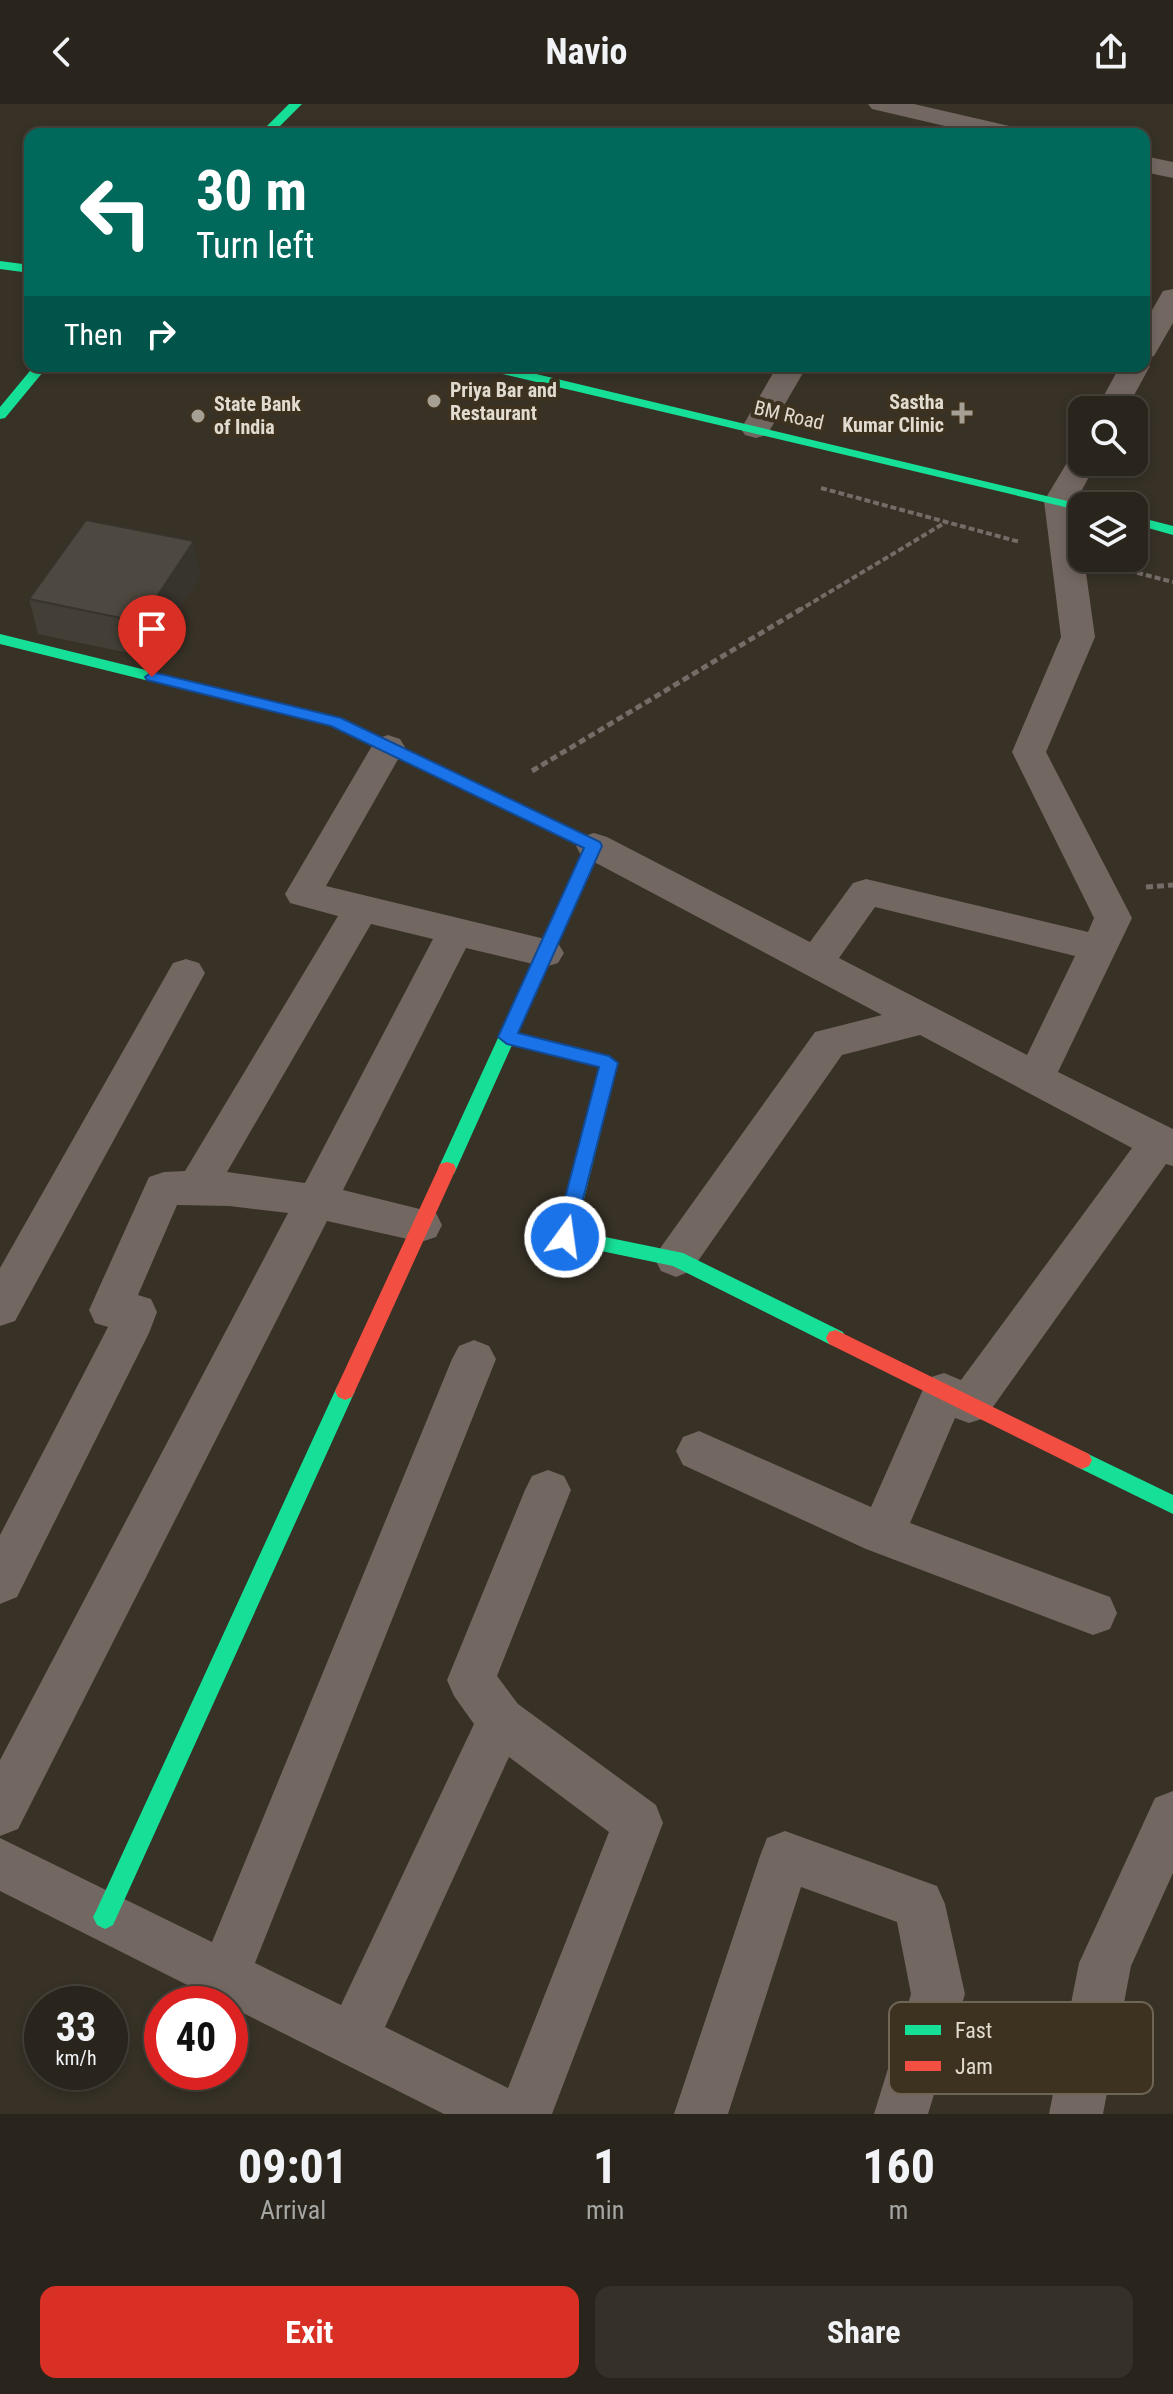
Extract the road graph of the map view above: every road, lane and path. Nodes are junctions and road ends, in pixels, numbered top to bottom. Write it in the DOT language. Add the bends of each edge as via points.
graph roads {
  1 [pos="296,104"];
  2 [pos="881,104"];
  3 [pos="271,128"];
  4 [pos="987,128"];
  5 [pos="1150,165"];
  6 [pos="1173,170"];
  7 [pos="0,265"];
  8 [pos="24,268"];
  9 [pos="1173,297"];
  10 [pos="1150,339"];
  11 [pos="36,372"];
  12 [pos="512,372"];
  13 [pos="789,372"];
  14 [pos="1132,372"];
  15 [pos="1119,396"];
  16 [pos="0,415"];
  17 [pos="756,429"];
  18 [pos="821,488"];
  19 [pos="1068,503"];
  20 [pos="946,522"];
  21 [pos="1148,524"];
  22 [pos="1173,531"];
  23 [pos="1068,542"];
  24 [pos="1067,555"];
  25 [pos="1173,582"];
  26 [pos="0,639"];
  27 [pos="388,747"];
  28 [pos="490,796"];
  29 [pos="594,846"];
  30 [pos="362,908"];
  31 [pos="456,931"];
  32 [pos="1098,948"];
  33 [pos="545,953"];
  34 [pos="816,962"];
  35 [pos="186,973"];
  36 [pos="925,1019"];
  37 [pos="507,1037"];
  38 [pos="1036,1077"];
  39 [pos="1166,1145"];
  40 [pos="198,1186"];
  41 [pos="316,1201"];
  42 [pos="421,1225"];
  43 [pos="676,1259"];
  44 [pos="0,1308"];
  45 [pos="474,1359"];
  46 [pos="957,1398"];
  47 [pos="699,1451"];
  48 [pos="548,1490"];
  49 [pos="1173,1505"];
  50 [pos="882,1534"];
  51 [pos="0,1582"];
  52 [pos="1093,1613"];
  53 [pos="501,1721"];
  54 [pos="0,1811"];
  55 [pos="1173,1816"];
  56 [pos="0,1864"];
  57 [pos="105,1917"];
  58 [pos="224,1976"];
  59 [pos="936,2002"];
  60 [pos="1098,2002"];
  61 [pos="352,2040"];
  62 [pos="907,2094"];
  63 [pos="1080,2094"];
  64 [pos="502,2114"];
  65 [pos="525,2114"];
  66 [pos="701,2114"];
  67 [pos="901,2114"];
  68 [pos="1076,2114"];
  1 -- 3 [label="street"];
  2 -- 4 [label="street"];
  5 -- 6 [label="street"];
  7 -- 8 [label="street"];
  9 -- 10 [label="street"];
  11 -- 16 [label="street"];
  12 -- 17 [label="street, BM Road"];
  13 -- 17 [label="street"];
  14 -- 15 [label="street"];
  17 -- 19 [label="street, BM Road"];
  18 -- 20 [label="path"];
  20 -- 24 [label="path"];
  20 -- 28 [label="path"];
  21 -- 22 [label="street"];
  23 -- 24 [label="street"];
  24 -- 25 [label="path"];
  24 -- 32 [label="street" via="1078,637 1029,752 1113,918"];
  26 -- 27 [label="street" via="335,722"];
  27 -- 28 [label="street"];
  27 -- 30 [label="street" via="303,894"];
  28 -- 29 [label="street"];
  29 -- 33 [label="street"];
  29 -- 34 [label="street"];
  30 -- 31 [label="street"];
  30 -- 40 [label="street"];
  31 -- 33 [label="street"];
  31 -- 41 [label="street"];
  32 -- 34 [label="street" via="866,892"];
  32 -- 38 [label="street"];
  33 -- 37 [label="street"];
  34 -- 36 [label="street"];
  35 -- 44 [label="street"];
  36 -- 38 [label="street"];
  36 -- 43 [label="street" via="829,1043"];
  37 -- 42 [label="street"];
  37 -- 43 [label="street" via="609,1063 565,1237"];
  38 -- 39 [label="street"];
  39 -- 46 [label="street"];
  40 -- 41 [label="street"];
  40 -- 51 [label="street" via="164,1189 110,1310 136,1312"];
  41 -- 42 [label="street"];
  41 -- 54 [label="street"];
  42 -- 57 [label="street"];
  43 -- 46 [label="street"];
  45 -- 58 [label="street"];
  46 -- 49 [label="street"];
  46 -- 50 [label="street"];
  47 -- 50 [label="street"];
  48 -- 53 [label="street" via="471,1680"];
  50 -- 52 [label="street"];
  53 -- 61 [label="street"];
  53 -- 65 [label="street" via="638,1823"];
  55 -- 60 [label="street" via="1105,1963"];
  56 -- 57 [label="street"];
  57 -- 58 [label="street"];
  58 -- 61 [label="street"];
  59 -- 66 [label="street" via="919,1904 785,1856"];
  61 -- 64 [label="street"];
  62 -- 67 [label="street"];
  63 -- 68 [label="street"];
}
